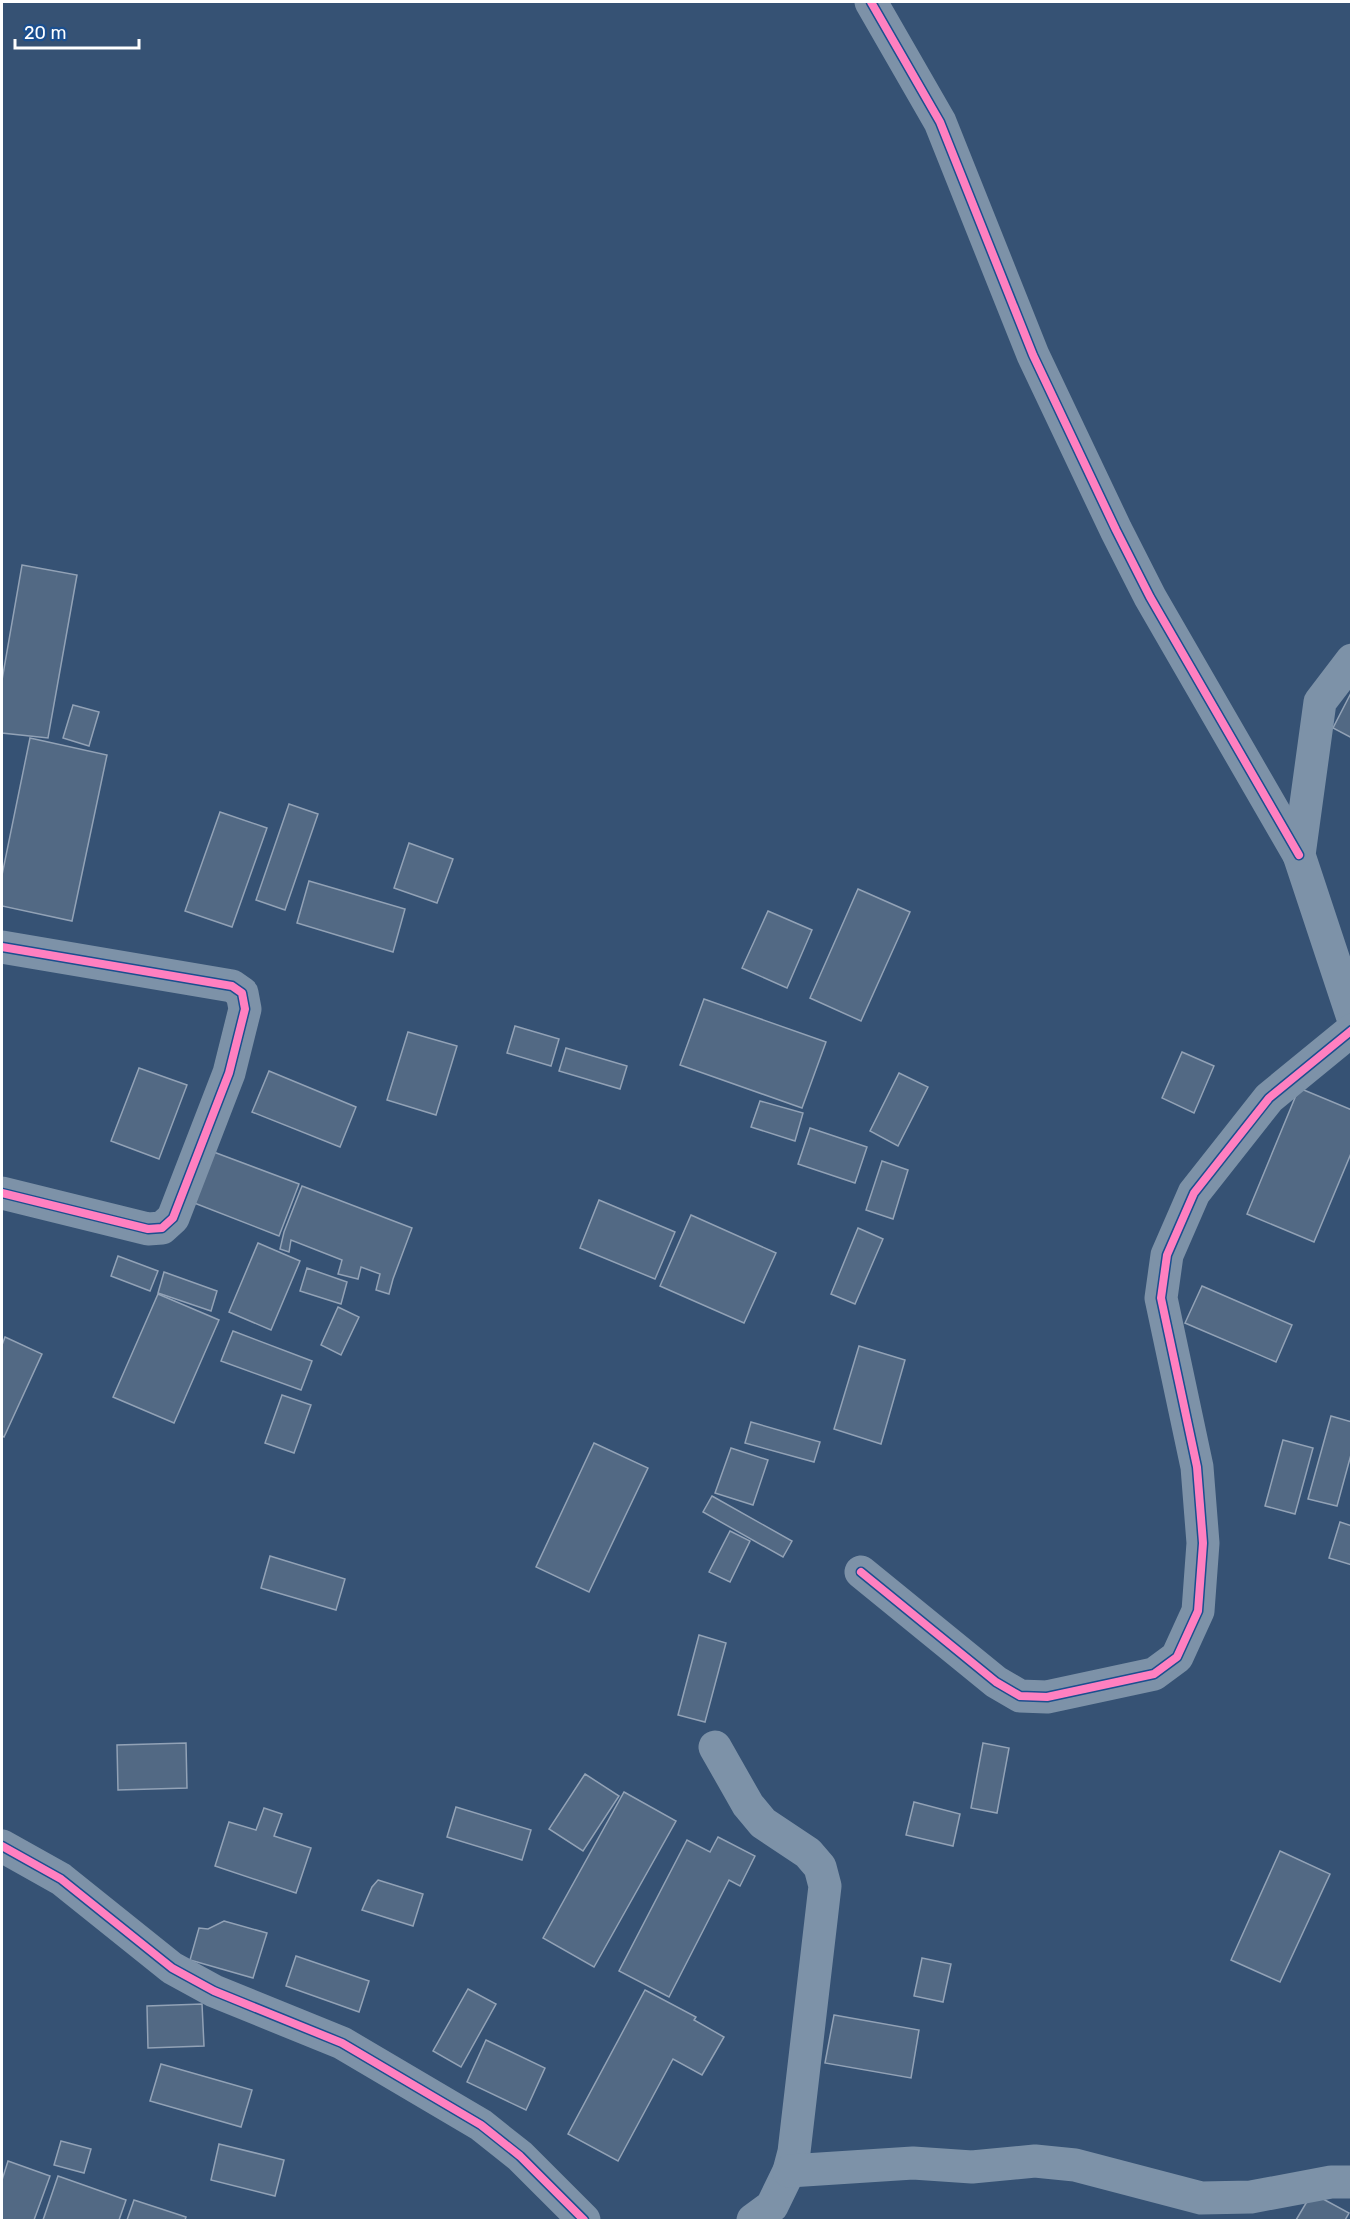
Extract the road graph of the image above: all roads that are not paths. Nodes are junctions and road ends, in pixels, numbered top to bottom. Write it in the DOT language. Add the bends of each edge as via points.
graph roads {
  1 [pos="871,2"];
  2 [pos="1352,660"];
  3 [pos="1299,855"];
  4 [pos="2,947"];
  5 [pos="1352,1015"];
  6 [pos="1352,1030"];
  7 [pos="2,1193"];
  8 [pos="861,1572"];
  9 [pos="715,1747"];
  10 [pos="2,1846"];
  11 [pos="789,2171"];
  12 [pos="1352,2182"];
  13 [pos="584,2220"];
  14 [pos="753,2220"];
  1 -- 3 [label="street" via="940,122 1033,355 1116,530 1150,597"];
  2 -- 3 [label="street" via="1320,702"];
  3 -- 5 [label="street"];
  4 -- 7 [label="street" via="232,986 242,993 245,1009 229,1073 173,1218 162,1228 148,1229"];
  6 -- 8 [label="street" via="1269,1098 1194,1193 1167,1255 1161,1298 1197,1467 1203,1543 1198,1611 1177,1657 1154,1674 1047,1697 1020,1696 996,1682"];
  9 -- 11 [label="street" via="748,1805 763,1822 808,1853 820,1867 825,1886"];
  10 -- 13 [label="street" via="61,1880 172,1968 214,1991 342,2043 481,2125 520,2156"];
  11 -- 12 [label="street" via="913,2163 972,2167 1035,2161 1075,2165 1201,2198 1251,2197 1331,2181"];
  11 -- 14 [label="street" via="772,2206"];
}
